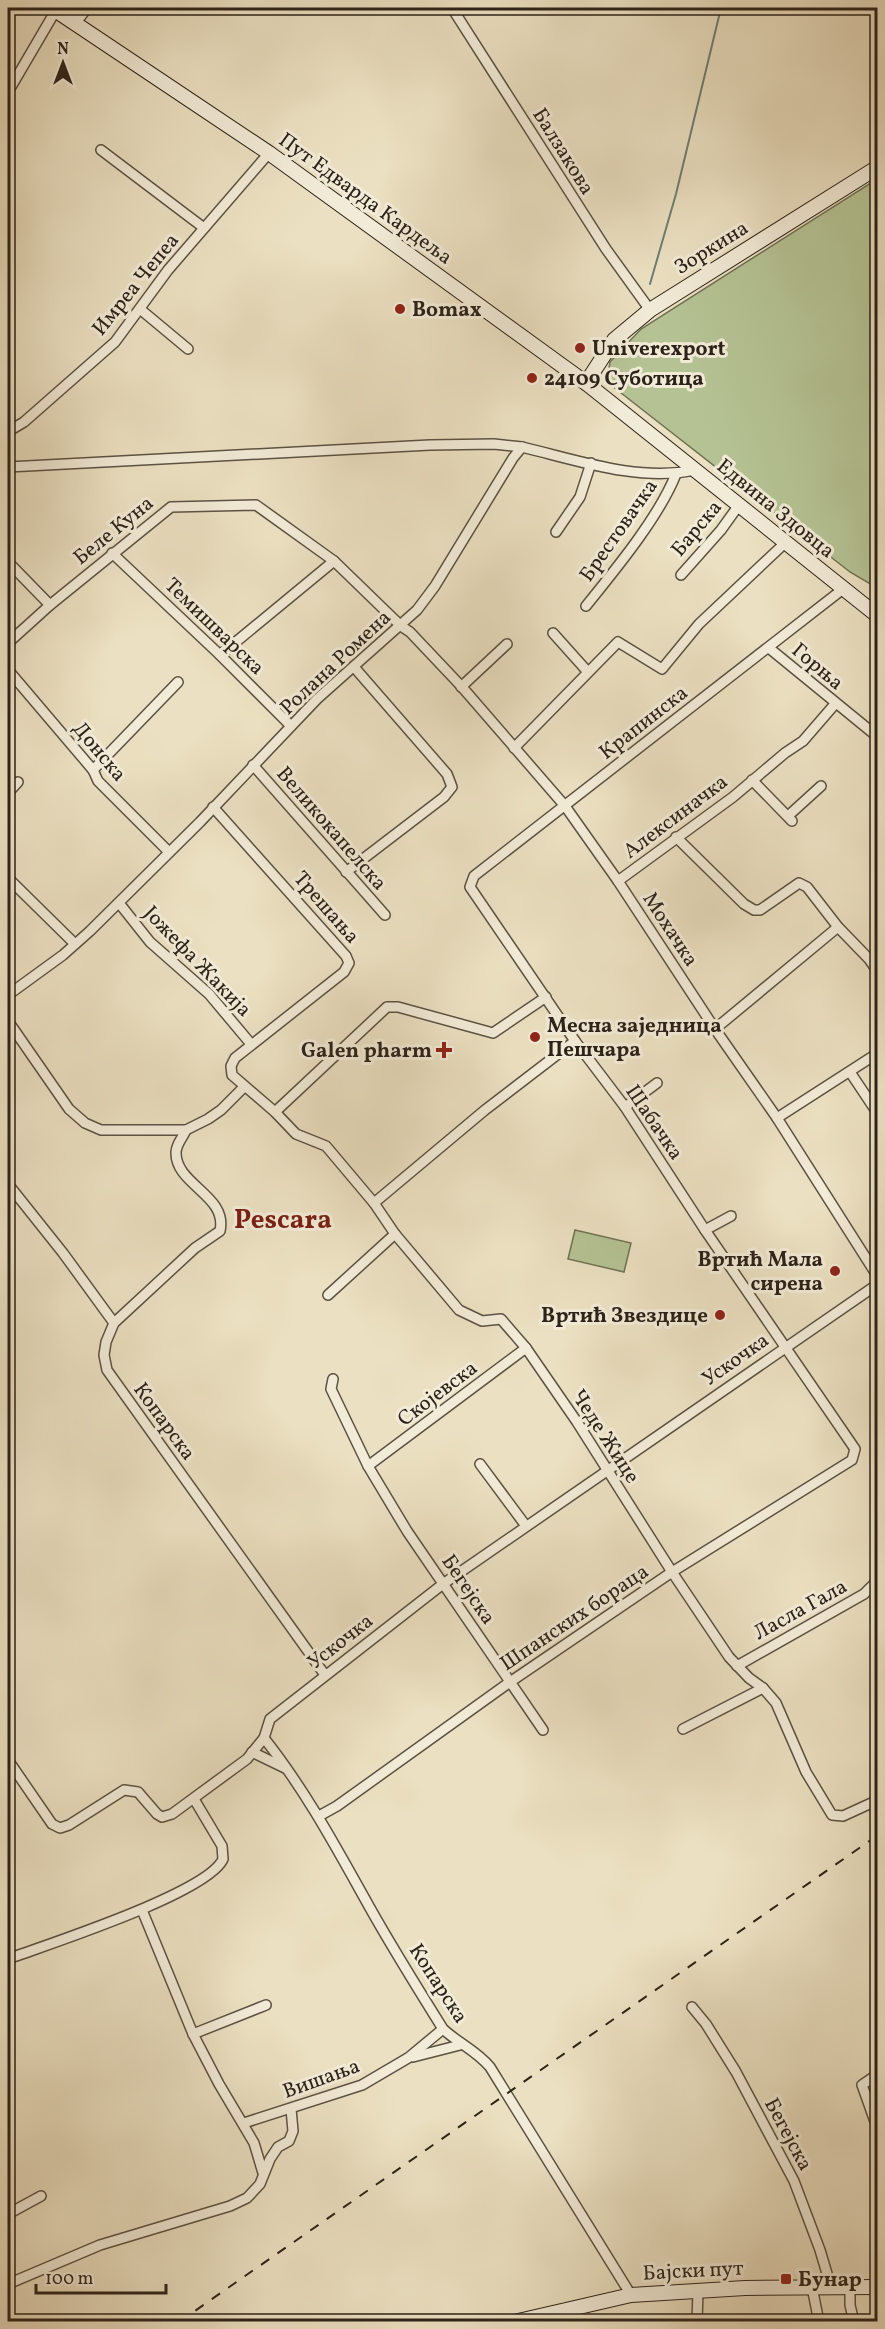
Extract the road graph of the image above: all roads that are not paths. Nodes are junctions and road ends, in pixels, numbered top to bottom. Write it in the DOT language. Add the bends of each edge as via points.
graph roads {
  1 [pos="87,8"];
  2 [pos="452,8"];
  3 [pos="54,9"];
  4 [pos="75,24"];
  5 [pos="8,92"];
  6 [pos="101,150"];
  7 [pos="269,153"];
  8 [pos="878,167"];
  9 [pos="204,228"];
  10 [pos="140,309"];
  11 [pos="650,310"];
  12 [pos="188,349"];
  13 [pos="586,383"];
  14 [pos="9,431"];
  15 [pos="650,432"];
  16 [pos="522,447"];
  17 [pos="591,463"];
  18 [pos="8,467"];
  19 [pos="695,470"];
  20 [pos="676,474"];
  21 [pos="739,505"];
  22 [pos="556,532"];
  23 [pos="786,542"];
  24 [pos="112,553"];
  25 [pos="334,561"];
  26 [pos="8,562"];
  27 [pos="681,575"];
  28 [pos="843,589"];
  29 [pos="50,605"];
  30 [pos="586,606"];
  31 [pos="878,616"];
  32 [pos="401,626"];
  33 [pos="553,633"];
  34 [pos="8,643"];
  35 [pos="507,644"];
  36 [pos="769,648"];
  37 [pos="220,655"];
  38 [pos="354,667"];
  39 [pos="8,670"];
  40 [pos="587,671"];
  41 [pos="178,682"];
  42 [pos="461,687"];
  43 [pos="835,704"];
  44 [pos="291,726"];
  45 [pos="873,733"];
  46 [pos="514,748"];
  47 [pos="253,765"];
  48 [pos="93,770"];
  49 [pos="752,780"];
  50 [pos="18,782"];
  51 [pos="821,786"];
  52 [pos="8,794"];
  53 [pos="565,806"];
  54 [pos="213,807"];
  55 [pos="676,837"];
  56 [pos="170,852"];
  57 [pos="346,872"];
  58 [pos="8,878"];
  59 [pos="618,881"];
  60 [pos="470,887"];
  61 [pos="118,903"];
  62 [pos="385,915"];
  63 [pos="837,927"];
  64 [pos="75,944"];
  65 [pos="878,951"];
  66 [pos="869,959"];
  67 [pos="878,972"];
  68 [pos="8,995"];
  69 [pos="546,998"];
  70 [pos="8,1021"];
  71 [pos="715,1029"];
  72 [pos="575,1041"];
  73 [pos="251,1044"];
  74 [pos="878,1053"];
  75 [pos="850,1072"];
  76 [pos="657,1083"];
  77 [pos="244,1087"];
  78 [pos="625,1107"];
  79 [pos="275,1112"];
  80 [pos="878,1114"];
  81 [pos="777,1118"];
  82 [pos="186,1130"];
  83 [pos="8,1184"];
  84 [pos="374,1203"];
  85 [pos="731,1216"];
  86 [pos="705,1230"];
  87 [pos="395,1234"];
  88 [pos="878,1277"];
  89 [pos="878,1284"];
  90 [pos="328,1295"];
  91 [pos="114,1323"];
  92 [pos="786,1346"];
  93 [pos="526,1348"];
  94 [pos="333,1379"];
  95 [pos="855,1455"];
  96 [pos="480,1464"];
  97 [pos="368,1466"];
  98 [pos="607,1470"];
  99 [pos="526,1526"];
  100 [pos="672,1572"];
  101 [pos="878,1580"];
  102 [pos="443,1584"];
  103 [pos="737,1666"];
  104 [pos="325,1676"];
  105 [pos="510,1682"];
  106 [pos="763,1688"];
  107 [pos="543,1730"];
  108 [pos="683,1730"];
  109 [pos="264,1738"];
  110 [pos="252,1752"];
  111 [pos="8,1760"];
  112 [pos="288,1769"];
  113 [pos="194,1799"];
  114 [pos="878,1800"];
  115 [pos="319,1816"];
  116 [pos="142,1910"];
  117 [pos="8,1959"];
  118 [pos="266,2005"];
  119 [pos="692,2007"];
  120 [pos="442,2029"];
  121 [pos="193,2034"];
  122 [pos="460,2044"];
  123 [pos="408,2058"];
  124 [pos="878,2074"];
  125 [pos="291,2109"];
  126 [pos="243,2123"];
  127 [pos="878,2130"];
  128 [pos="263,2174"];
  129 [pos="41,2196"];
  130 [pos="8,2214"];
  131 [pos="8,2284"];
  132 [pos="850,2286"];
  133 [pos="878,2286"];
  134 [pos="812,2288"];
  135 [pos="831,2288"];
  136 [pos="698,2291"];
  137 [pos="631,2295"];
  138 [pos="514,2322"];
  139 [pos="698,2322"];
  140 [pos="819,2322"];
  141 [pos="854,2322"];
  1 -- 4 [label="street"];
  2 -- 11 [label="street, Балзакова" via="606,249"];
  3 -- 4 [label="main road, Пут Едварда Кардеља"];
  3 -- 5 [label="street"];
  4 -- 7 [label="main road, Пут Едварда Кардеља"];
  6 -- 9 [label="street, Имреа Чепеа"];
  7 -- 9 [label="street, Имреа Чепеа"];
  7 -- 13 [label="main road, Пут Едварда Кардеља"];
  8 -- 11 [label="main road, Зоркина"];
  9 -- 10 [label="street, Имреа Чепеа"];
  10 -- 12 [label="street"];
  10 -- 14 [label="street, Имреа Чепеа" via="115,342"];
  11 -- 13 [label="main road, Зоркина" via="614,340"];
  13 -- 15 [label="main road, Пут Едварда Кардеља"];
  15 -- 19 [label="main road, Едвина Здовца"];
  16 -- 17 [label="street"];
  16 -- 18 [label="street" via="430,445"];
  16 -- 32 [label="street, Ролана Ромена" via="435,586"];
  17 -- 20 [label="street" via="636,472"];
  17 -- 22 [label="street" via="580,497"];
  19 -- 20 [label="street"];
  19 -- 21 [label="main road, Едвина Здовца"];
  20 -- 30 [label="street, Брестовачка" via="645,527"];
  21 -- 23 [label="main road, Едвина Здовца"];
  21 -- 27 [label="street, Барска"];
  23 -- 28 [label="main road, Едвина Здовца"];
  23 -- 40 [label="street" via="699,624 662,669 618,642"];
  24 -- 25 [label="street, Беле Куна" via="171,507 256,506"];
  24 -- 29 [label="street, Беле Куна"];
  24 -- 37 [label="street, Темишварска"];
  25 -- 32 [label="street, Беле Куна"];
  25 -- 37 [label="street"];
  26 -- 29 [label="street"];
  28 -- 31 [label="main road, Едвина Здовца"];
  28 -- 36 [label="street, Крапинска"];
  29 -- 34 [label="street, Беле Куна"];
  32 -- 38 [label="street, Ролана Ромена"];
  32 -- 42 [label="street, Мохачка"];
  33 -- 40 [label="street"];
  35 -- 42 [label="street"];
  36 -- 43 [label="street, Горња"];
  36 -- 53 [label="street, Крапинска"];
  37 -- 44 [label="street, Темишварска"];
  38 -- 44 [label="street, Ролана Ромена"];
  38 -- 57 [label="street" via="447,774 452,787"];
  39 -- 48 [label="street, Донска"];
  40 -- 46 [label="street"];
  41 -- 48 [label="street"];
  42 -- 46 [label="street, Мохачка"];
  43 -- 45 [label="street, Горња"];
  43 -- 49 [label="street, Алексиначка" via="803,741"];
  44 -- 47 [label="street, Ролана Ромена"];
  46 -- 53 [label="street, Мохачка"];
  47 -- 54 [label="street, Ролана Ромена"];
  47 -- 57 [label="street, Великокапелска"];
  48 -- 56 [label="street, Донска" via="98,781"];
  49 -- 51 [label="street, Алексиначка" via="790,818"];
  49 -- 55 [label="street, Алексиначка"];
  50 -- 52 [label="street"];
  53 -- 59 [label="street, Мохачка"];
  53 -- 60 [label="street, Крапинска" via="474,876"];
  54 -- 56 [label="street, Ролана Ромена"];
  54 -- 73 [label="street, Трешања" via="292,893 349,963 344,972"];
  55 -- 59 [label="street, Алексиначка"];
  55 -- 63 [label="street" via="754,910 760,910 799,883 807,887"];
  56 -- 61 [label="street, Ролана Ромена"];
  57 -- 62 [label="street, Великокапелска"];
  58 -- 64 [label="street"];
  59 -- 71 [label="street, Мохачка"];
  60 -- 69 [label="street, Шабачка"];
  61 -- 64 [label="street, Ролана Ромена"];
  61 -- 73 [label="street, Јожефа Жакија" via="150,942 209,994"];
  63 -- 66 [label="street"];
  63 -- 71 [label="street"];
  64 -- 68 [label="street, Ролана Ромена"];
  65 -- 66 [label="street"];
  66 -- 67 [label="street"];
  69 -- 72 [label="street, Шабачка"];
  69 -- 79 [label="street" via="493,1033 387,1007"];
  70 -- 82 [label="street" via="52,1088 85,1124 101,1130"];
  71 -- 81 [label="street, Мохачка"];
  72 -- 78 [label="street, Шабачка"];
  72 -- 84 [label="street" via="484,1110"];
  73 -- 77 [label="street" via="234,1058 231,1066 232,1075"];
  74 -- 75 [label="street"];
  75 -- 80 [label="street"];
  75 -- 81 [label="street"];
  76 -- 78 [label="street"];
  77 -- 79 [label="street"];
  77 -- 82 [label="street" via="221,1110"];
  78 -- 86 [label="street, Шабачка"];
  79 -- 84 [label="street" via="296,1134 326,1146"];
  81 -- 88 [label="street, Мохачка"];
  82 -- 91 [label="street" via="177,1146 178,1162 217,1210 220,1231 195,1248"];
  83 -- 91 [label="street"];
  84 -- 87 [label="street"];
  85 -- 86 [label="street"];
  86 -- 92 [label="street, Шабачка"];
  87 -- 90 [label="street"];
  87 -- 93 [label="street, Чеде Жице" via="459,1310 482,1321 501,1319"];
  89 -- 92 [label="street, Ускочка"];
  91 -- 104 [label="street, Копарска" via="104,1355 107,1370"];
  92 -- 95 [label="street, Шабачка" via="855,1449"];
  92 -- 98 [label="street, Ускочка"];
  93 -- 97 [label="street, Скојевска"];
  93 -- 98 [label="street, Чеде Жице"];
  94 -- 97 [label="street, Бегејска" via="331,1389"];
  95 -- 100 [label="street, Шпанских бораца"];
  96 -- 99 [label="street"];
  97 -- 102 [label="street, Бегејска"];
  98 -- 99 [label="street, Ускочка"];
  98 -- 100 [label="street, Чеде Жице"];
  99 -- 102 [label="street, Ускочка"];
  100 -- 103 [label="street, Чеде Жице"];
  100 -- 105 [label="street, Шпанских бораца"];
  101 -- 103 [label="street, Ласла Гала" via="864,1594"];
  102 -- 104 [label="street, Ускочка"];
  102 -- 105 [label="street, Бегејска"];
  103 -- 106 [label="street, Чеде Жице"];
  104 -- 109 [label="street, Ускочка" via="270,1719"];
  105 -- 107 [label="street, Бегејска"];
  105 -- 115 [label="street, Шпанских бораца"];
  106 -- 108 [label="street"];
  106 -- 114 [label="street, Чеде Жице" via="776,1702 806,1772 832,1815 843,1816"];
  109 -- 110 [label="street, Ускочка"];
  109 -- 112 [label="street, Копарска"];
  110 -- 112 [label="street"];
  110 -- 113 [label="street, Ускочка"];
  111 -- 113 [label="street, Ускочка" via="52,1824 60,1828 124,1790 138,1792 162,1817"];
  112 -- 115 [label="street, Копарска"];
  113 -- 116 [label="street" via="222,1846 220,1866"];
  115 -- 120 [label="street, Копарска"];
  116 -- 117 [label="street"];
  116 -- 121 [label="street"];
  118 -- 121 [label="street"];
  119 -- 135 [label="street, Бегејска" via="736,2072 794,2181"];
  120 -- 122 [label="street, Копарска"];
  120 -- 123 [label="street, Вишања"];
  121 -- 126 [label="street"];
  122 -- 123 [label="street, Вишања"];
  122 -- 137 [label="street, Копарска" via="490,2067"];
  123 -- 125 [label="street, Вишања" via="363,2085"];
  124 -- 127 [label="street" via="862,2085"];
  125 -- 126 [label="street, Вишања"];
  125 -- 128 [label="street" via="293,2131 289,2141 278,2147"];
  126 -- 128 [label="street"];
  128 -- 131 [label="street" via="260,2184 247,2198 230,2206 100,2245"];
  129 -- 130 [label="street"];
  132 -- 133 [label="main road, Бајски пут"];
  132 -- 135 [label="main road, Бајски пут"];
  132 -- 141 [label="street"];
  134 -- 135 [label="main road, Бајски пут"];
  134 -- 136 [label="main road, Бајски пут"];
  134 -- 140 [label="street"];
  136 -- 137 [label="main road, Бајски пут"];
  136 -- 139 [label="street"];
  137 -- 138 [label="main road, Бајски пут"];
}
